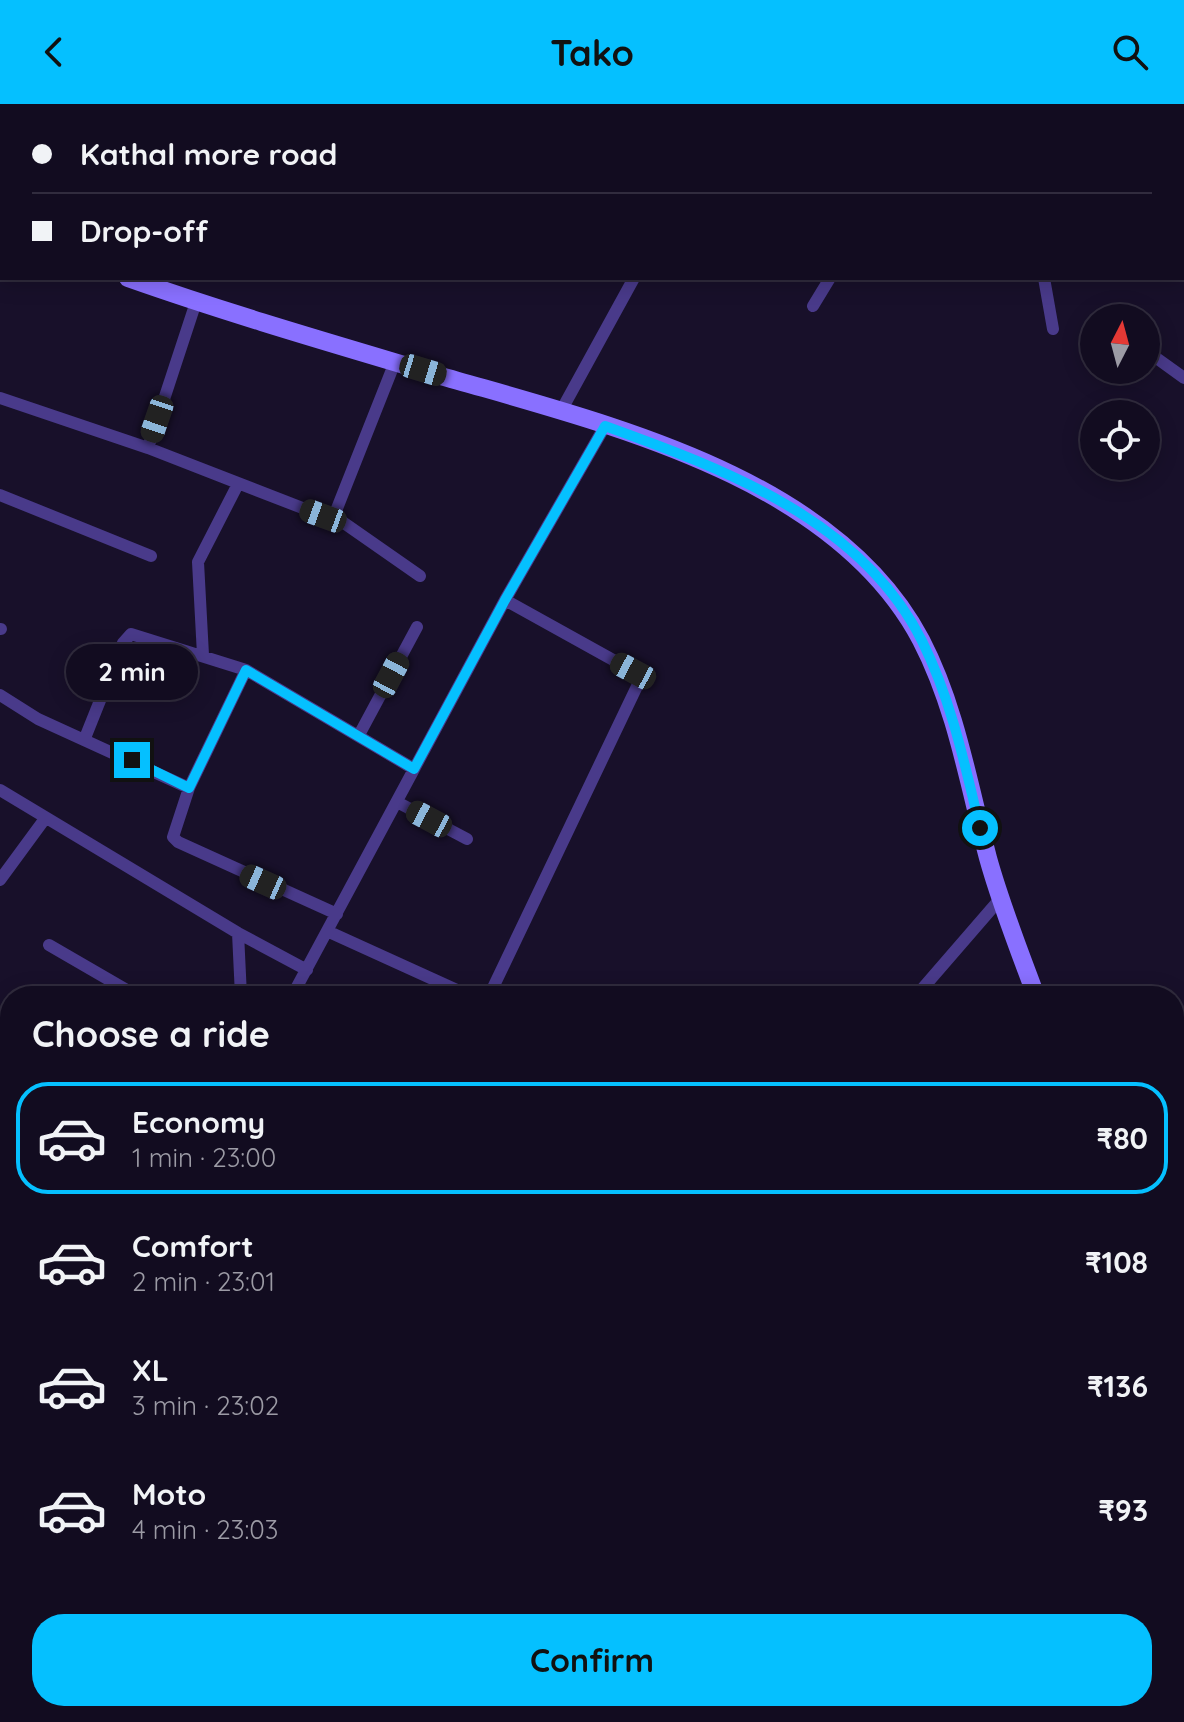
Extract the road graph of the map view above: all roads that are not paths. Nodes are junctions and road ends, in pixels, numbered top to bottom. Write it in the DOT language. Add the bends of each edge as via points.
graph roads {
  1 [pos="134,280"];
  2 [pos="633,280"];
  3 [pos="829,280"];
  4 [pos="1044,280"];
  5 [pos="196,302"];
  6 [pos="813,306"];
  7 [pos="1053,329"];
  8 [pos="1160,361"];
  9 [pos="395,362"];
  10 [pos="1184,378"];
  11 [pos="0,398"];
  12 [pos="561,411"];
  13 [pos="605,426"];
  14 [pos="148,448"];
  15 [pos="238,484"];
  16 [pos="0,495"];
  17 [pos="334,516"];
  18 [pos="151,556"];
  19 [pos="420,576"];
  20 [pos="505,600"];
  21 [pos="417,627"];
  22 [pos="203,655"];
  23 [pos="246,670"];
  24 [pos="0,695"];
  25 [pos="359,735"];
  26 [pos="85,738"];
  27 [pos="414,769"];
  28 [pos="189,788"];
  29 [pos="0,790"];
  30 [pos="397,802"];
  31 [pos="44,820"];
  32 [pos="467,839"];
  33 [pos="0,880"];
  34 [pos="1000,899"];
  35 [pos="337,914"];
  36 [pos="327,931"];
  37 [pos="238,933"];
  38 [pos="49,945"];
  39 [pos="307,970"];
  40 [pos="120,986"];
  41 [pos="241,986"];
  42 [pos="298,986"];
  43 [pos="448,986"];
  44 [pos="494,986"];
  45 [pos="925,986"];
  46 [pos="1032,986"];
  1 -- 5 [label="main road"];
  2 -- 12 [label="street"];
  3 -- 6 [label="street"];
  4 -- 7 [label="street"];
  5 -- 9 [label="main road"];
  5 -- 14 [label="street"];
  8 -- 10 [label="street"];
  9 -- 12 [label="main road"];
  9 -- 17 [label="street"];
  11 -- 14 [label="street"];
  12 -- 13 [label="main road"];
  13 -- 20 [label="street"];
  13 -- 34 [label="main road" via="755,487 819,527 880,580 922,641 948,710"];
  14 -- 15 [label="street"];
  15 -- 17 [label="street"];
  15 -- 22 [label="street" via="198,562"];
  16 -- 18 [label="street"];
  17 -- 19 [label="street"];
  20 -- 27 [label="street"];
  20 -- 44 [label="street" via="633,671 640,680"];
  21 -- 25 [label="street"];
  22 -- 23 [label="street"];
  22 -- 26 [label="street" via="131,634"];
  23 -- 25 [label="street"];
  23 -- 28 [label="street"];
  24 -- 26 [label="street" via="38,719"];
  25 -- 27 [label="street"];
  26 -- 28 [label="street"];
  27 -- 30 [label="street"];
  28 -- 35 [label="street" via="173,837 178,842"];
  29 -- 31 [label="street"];
  30 -- 32 [label="street"];
  30 -- 35 [label="street"];
  31 -- 33 [label="street"];
  31 -- 37 [label="street"];
  34 -- 45 [label="street"];
  34 -- 46 [label="main road"];
  35 -- 36 [label="street"];
  36 -- 39 [label="street"];
  36 -- 43 [label="street"];
  37 -- 39 [label="street"];
  37 -- 41 [label="street"];
  38 -- 40 [label="street"];
  39 -- 42 [label="street"];
}
